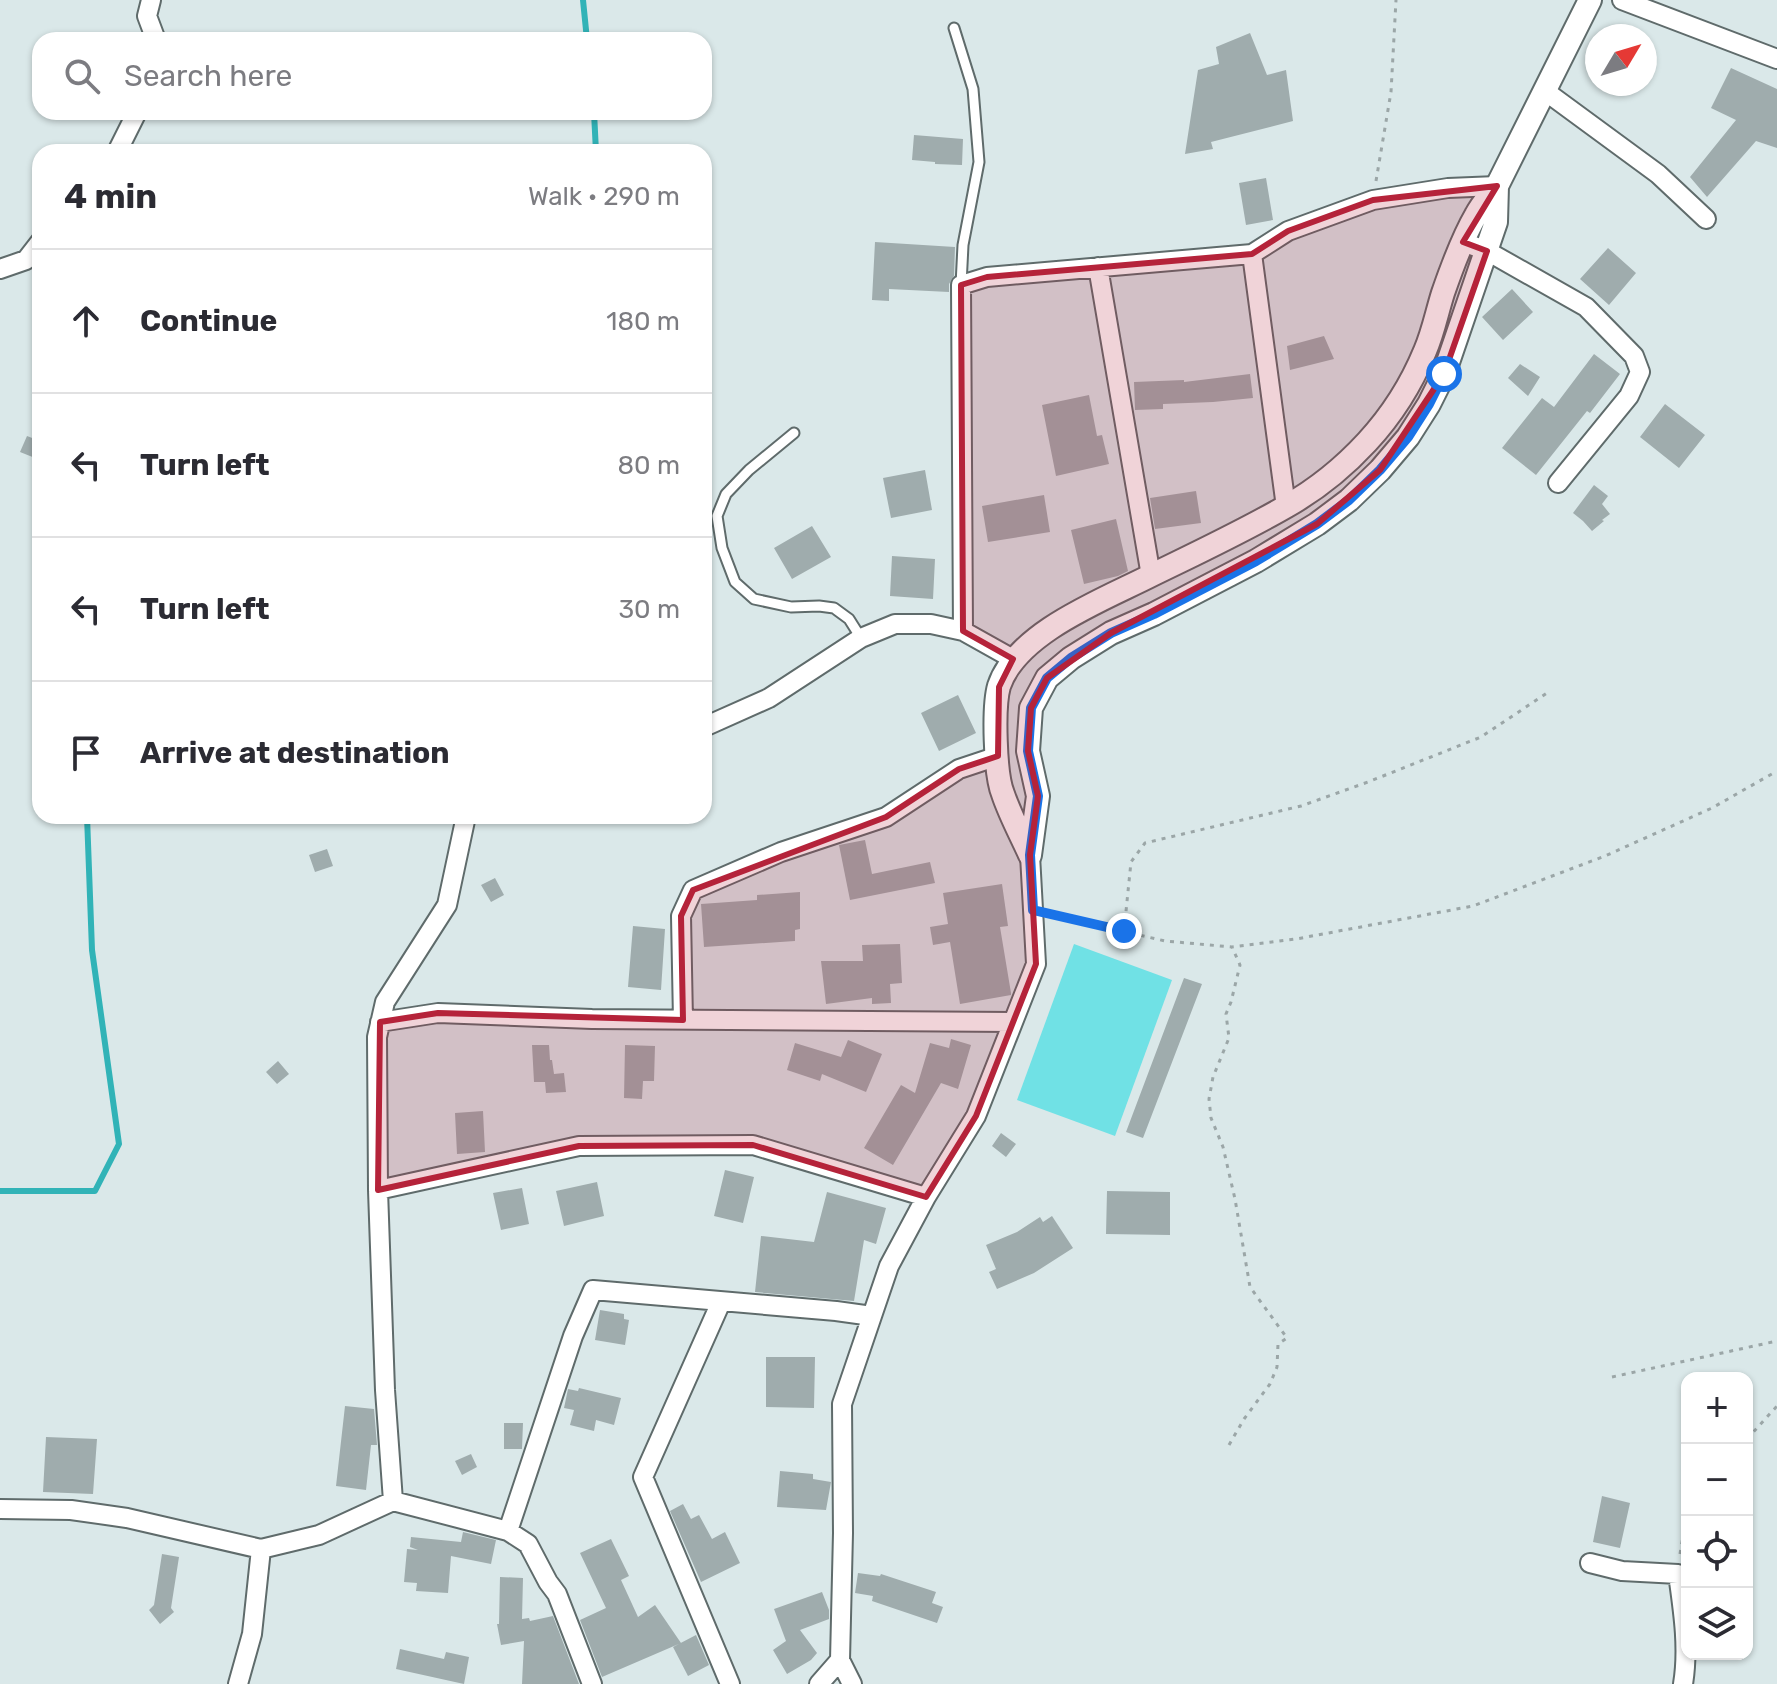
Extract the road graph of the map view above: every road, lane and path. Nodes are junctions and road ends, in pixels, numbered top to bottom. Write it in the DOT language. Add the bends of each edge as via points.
graph roads {
  1 [pos="151,0"];
  2 [pos="1396,0"];
  3 [pos="1590,0"];
  4 [pos="1622,0"];
  5 [pos="954,28"];
  6 [pos="153,32"];
  7 [pos="1777,59"];
  8 [pos="1545,91"];
  9 [pos="133,120"];
  10 [pos="121,144"];
  11 [pos="1497,186"];
  12 [pos="1373,200"];
  13 [pos="1706,219"];
  14 [pos="1463,242"];
  15 [pos="1487,251"];
  16 [pos="32,252"];
  17 [pos="1252,254"];
  18 [pos="1098,267"];
  19 [pos="0,269"];
  20 [pos="961,285"];
  21 [pos="794,433"];
  22 [pos="1558,483"];
  23 [pos="1286,507"];
  24 [pos="1151,576"];
  25 [pos="963,631"];
  26 [pos="861,638"];
  27 [pos="1013,659"];
  28 [pos="1550,691"];
  29 [pos="712,723"];
  30 [pos="998,756"];
  31 [pos="1777,771"];
  32 [pos="464,824"];
  33 [pos="1030,855"];
  34 [pos="1033,910"];
  35 [pos="1124,931"];
  36 [pos="1232,947"];
  37 [pos="683,1020"];
  38 [pos="380,1022"];
  39 [pos="1013,1022"];
  40 [pos="378,1190"];
  41 [pos="926,1197"];
  42 [pos="721,1302"];
  43 [pos="872,1316"];
  44 [pos="1777,1341"];
  45 [pos="1612,1377"];
  46 [pos="1777,1406"];
  47 [pos="1753,1432"];
  48 [pos="1229,1445"];
  49 [pos="393,1501"];
  50 [pos="0,1509"];
  51 [pos="1687,1516"];
  52 [pos="508,1531"];
  53 [pos="261,1549"];
  54 [pos="1590,1563"];
  55 [pos="1678,1574"];
  56 [pos="840,1660"];
  57 [pos="238,1684"];
  58 [pos="592,1684"];
  59 [pos="730,1684"];
  60 [pos="819,1684"];
  61 [pos="852,1684"];
  62 [pos="1683,1684"];
  1 -- 6 [label="street" via="147,16"];
  2 -- 12 [label="path" via="1391,92"];
  3 -- 8 [label="street"];
  4 -- 7 [label="street"];
  5 -- 20 [label="lane" via="973,89 979,162"];
  8 -- 11 [label="street"];
  8 -- 13 [label="street" via="1658,174"];
  9 -- 10 [label="street"];
  11 -- 12 [label="street"];
  11 -- 14 [label="street"];
  11 -- 15 [label="street" via="1496,222"];
  12 -- 17 [label="street" via="1288,231"];
  14 -- 15 [label="street"];
  14 -- 23 [label="street" via="1426,349 1393,412 1345,465"];
  15 -- 22 [label="street" via="1586,307 1634,356 1640,372 1629,396"];
  15 -- 33 [label="street" via="1444,374 1408,437 1380,470 1317,524 1256,561 1111,633 1047,678 1031,708 1028,751 1038,796"];
  16 -- 19 [label="street" via="26,260"];
  17 -- 18 [label="street"];
  17 -- 23 [label="street"];
  18 -- 20 [label="street" via="987,277"];
  18 -- 24 [label="street"];
  20 -- 25 [label="street"];
  21 -- 26 [label="lane" via="726,494 717,516 722,548 735,582 754,599 834,608"];
  23 -- 24 [label="street"];
  24 -- 27 [label="street" via="1062,621"];
  25 -- 26 [label="street" via="895,624"];
  25 -- 27 [label="street"];
  26 -- 29 [label="street" via="769,698"];
  27 -- 30 [label="street" via="999,687"];
  28 -- 35 [label="path" via="1481,737 1368,782 1301,806 1145,843 1131,862"];
  30 -- 33 [label="street" via="1001,791"];
  30 -- 37 [label="street" via="959,769 886,817 781,852 693,890 681,916"];
  31 -- 36 [label="path" via="1712,808 1605,856 1473,906"];
  32 -- 38 [label="street" via="447,905 385,1002"];
  33 -- 34 [label="street"];
  34 -- 35 [label="path"];
  34 -- 39 [label="street" via="1036,964"];
  35 -- 36 [label="path"];
  36 -- 48 [label="path" via="1240,965 1226,1014 1229,1038 1213,1077 1211,1118 1223,1147 1250,1287 1287,1338 1278,1344 1270,1384"];
  37 -- 38 [label="street" via="438,1013"];
  37 -- 39 [label="street"];
  38 -- 40 [label="street"];
  39 -- 41 [label="street" via="976,1116"];
  40 -- 41 [label="street" via="579,1146 753,1145"];
  40 -- 49 [label="street"];
  41 -- 43 [label="street" via="889,1266"];
  42 -- 43 [label="street"];
  42 -- 52 [label="street" via="593,1290"];
  42 -- 59 [label="street" via="643,1477"];
  43 -- 56 [label="street" via="842,1404"];
  44 -- 45 [label="path"];
  46 -- 47 [label="path"];
  49 -- 52 [label="street"];
  49 -- 53 [label="street" via="319,1535"];
  50 -- 53 [label="street" via="113,1516"];
  51 -- 55 [label="path"];
  52 -- 58 [label="street" via="528,1544 557,1594"];
  53 -- 57 [label="street" via="252,1634"];
  54 -- 55 [label="street"];
  55 -- 62 [label="street"];
  56 -- 60 [label="street"];
  56 -- 61 [label="street"];
}
